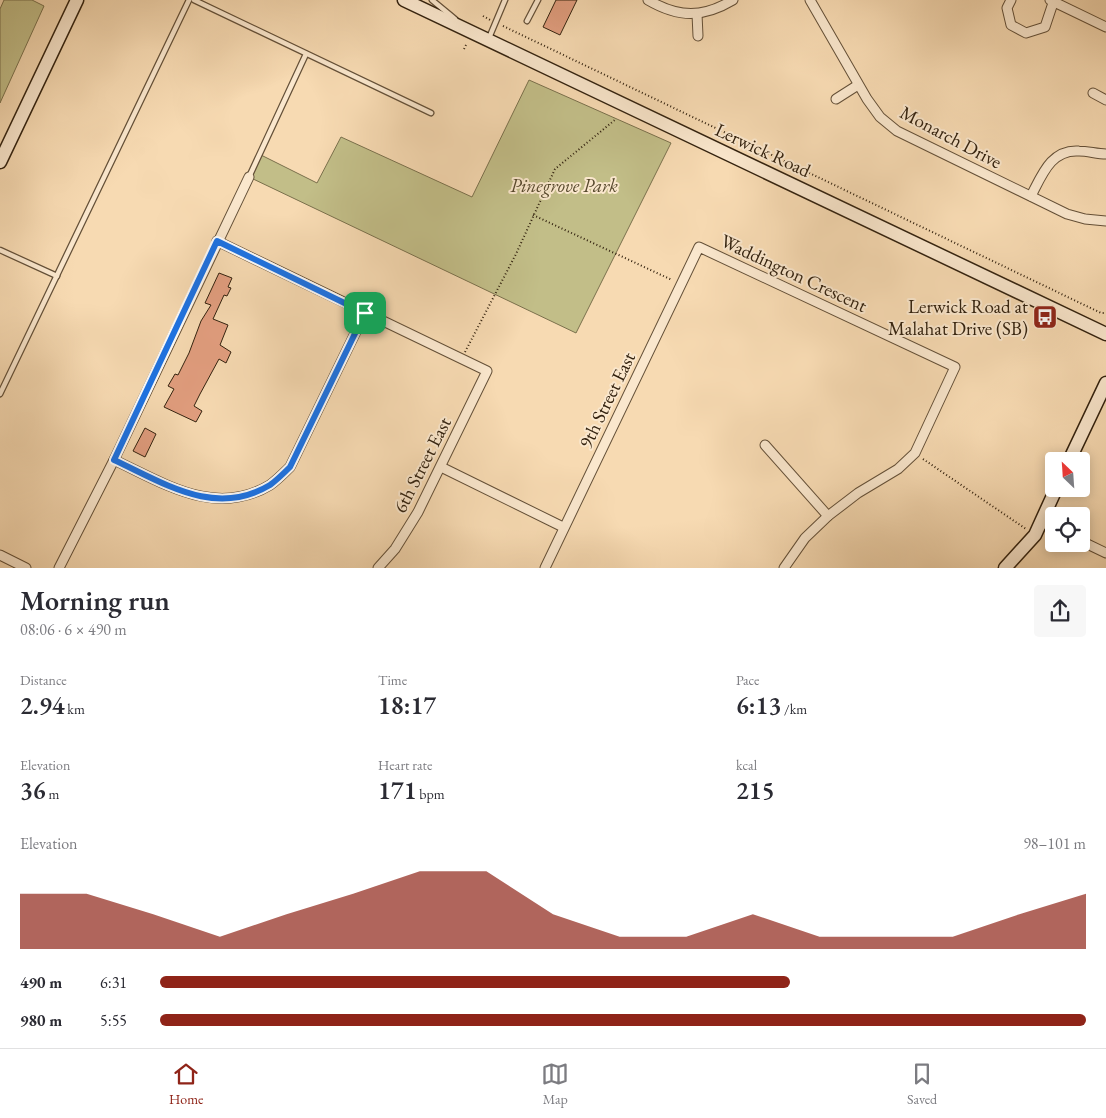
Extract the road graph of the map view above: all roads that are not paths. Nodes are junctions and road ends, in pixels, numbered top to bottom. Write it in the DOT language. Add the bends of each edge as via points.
graph roads {
  1 [pos="77,0"];
  2 [pos="189,0"];
  3 [pos="194,0"];
  4 [pos="404,0"];
  5 [pos="432,0"];
  6 [pos="505,0"];
  7 [pos="538,0"];
  8 [pos="648,0"];
  9 [pos="733,0"];
  10 [pos="810,0"];
  11 [pos="1011,0"];
  12 [pos="1052,1"];
  13 [pos="696,14"];
  14 [pos="526,21"];
  15 [pos="1106,27"];
  16 [pos="472,32"];
  17 [pos="698,36"];
  18 [pos="488,40"];
  19 [pos="306,54"];
  20 [pos="858,85"];
  21 [pos="1093,93"];
  22 [pos="836,99"];
  23 [pos="1106,100"];
  24 [pos="431,112"];
  25 [pos="1106,154"];
  26 [pos="0,162"];
  27 [pos="249,177"];
  28 [pos="1031,196"];
  29 [pos="1106,221"];
  30 [pos="217,241"];
  31 [pos="699,246"];
  32 [pos="0,250"];
  33 [pos="56,276"];
  34 [pos="365,313"];
  35 [pos="1106,334"];
  36 [pos="1106,383"];
  37 [pos="0,394"];
  38 [pos="765,445"];
  39 [pos="1073,452"];
  40 [pos="114,460"];
  41 [pos="441,467"];
  42 [pos="1052,498"];
  43 [pos="828,516"];
  44 [pos="1041,522"];
  45 [pos="1045,524"];
  46 [pos="563,527"];
  47 [pos="1090,545"];
  48 [pos="1106,553"];
  49 [pos="0,555"];
  50 [pos="26,568"];
  51 [pos="60,568"];
  52 [pos="378,568"];
  53 [pos="545,568"];
  54 [pos="784,568"];
  55 [pos="1004,568"];
  1 -- 26 [label="main road"];
  2 -- 33 [label="lane"];
  3 -- 19 [label="lane"];
  4 -- 16 [label="main road, Lerwick Road"];
  5 -- 16 [label="lane"];
  6 -- 18 [label="lane"];
  7 -- 14 [label="lane"];
  8 -- 13 [label="street" via="663,9"];
  9 -- 13 [label="street" via="719,8"];
  10 -- 20 [label="street, Monarch Drive"];
  11 -- 12 [label="street" via="1007,8 1011,25 1026,33 1044,27"];
  12 -- 15 [label="street"];
  13 -- 17 [label="street"];
  16 -- 18 [label="main road, Lerwick Road"];
  18 -- 35 [label="main road, Lerwick Road"];
  19 -- 24 [label="lane"];
  19 -- 27 [label="lane"];
  20 -- 22 [label="street"];
  20 -- 28 [label="street, Monarch Drive" via="880,117 897,132"];
  21 -- 23 [label="street"];
  25 -- 28 [label="street" via="1064,152 1051,161"];
  27 -- 30 [label="street"];
  28 -- 29 [label="street, Monarch Drive" via="1067,214"];
  30 -- 34 [label="street"];
  30 -- 40 [label="street"];
  31 -- 43 [label="street, Waddington Crescent" via="955,367 915,453"];
  31 -- 46 [label="street, 9th Street East"];
  32 -- 33 [label="lane"];
  33 -- 37 [label="lane"];
  34 -- 40 [label="street" via="290,467 271,484 252,494 230,499 207,498 183,492"];
  34 -- 41 [label="street, 6th Street East" via="487,371"];
  36 -- 39 [label="main road"];
  38 -- 43 [label="street"];
  40 -- 51 [label="street"];
  41 -- 46 [label="street"];
  41 -- 52 [label="street, 6th Street East" via="395,549"];
  42 -- 44 [label="main road"];
  43 -- 54 [label="street, Waddington Crescent" via="805,538"];
  44 -- 45 [label="street"];
  44 -- 55 [label="main road" via="1035,535"];
  46 -- 53 [label="street, 9th Street East"];
  47 -- 48 [label="street"];
  49 -- 50 [label="street"];
}
